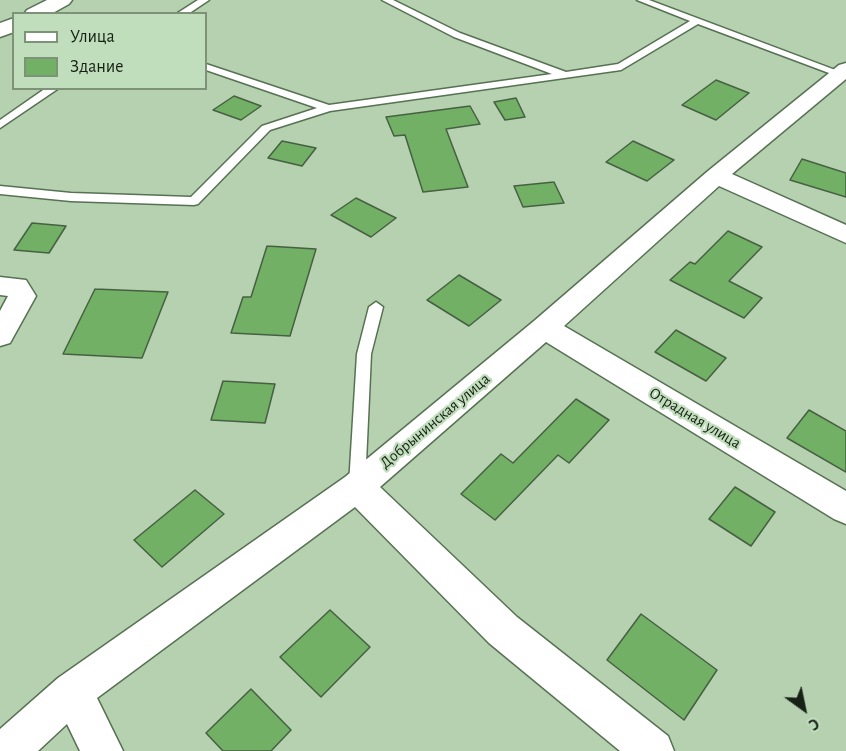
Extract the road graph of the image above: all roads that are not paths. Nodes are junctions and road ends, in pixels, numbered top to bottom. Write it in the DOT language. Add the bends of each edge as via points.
graph roads {
  1 [pos="62,0"];
  2 [pos="206,0"];
  3 [pos="386,0"];
  4 [pos="641,0"];
  5 [pos="38,12"];
  6 [pos="184,12"];
  7 [pos="697,21"];
  8 [pos="207,67"];
  9 [pos="844,73"];
  10 [pos="566,75"];
  11 [pos="51,90"];
  12 [pos="327,108"];
  13 [pos="0,125"];
  14 [pos="716,176"];
  15 [pos="0,190"];
  16 [pos="846,236"];
  17 [pos="0,286"];
  18 [pos="376,307"];
  19 [pos="544,328"];
  20 [pos="0,336"];
  21 [pos="357,487"];
  22 [pos="846,509"];
  23 [pos="72,692"];
  24 [pos="7,751"];
  25 [pos="102,751"];
  26 [pos="653,751"];
  1 -- 5 [label="street"];
  2 -- 6 [label="lane"];
  3 -- 10 [label="lane" via="456,34"];
  4 -- 7 [label="lane"];
  7 -- 9 [label="lane"];
  7 -- 10 [label="lane" via="621,67"];
  8 -- 12 [label="lane"];
  9 -- 14 [label="street, Добрынинская улица"];
  10 -- 12 [label="lane"];
  11 -- 13 [label="lane"];
  12 -- 15 [label="lane" via="266,128 194,201"];
  14 -- 16 [label="street"];
  14 -- 19 [label="street, Добрынинская улица"];
  17 -- 20 [label="street" via="16,287 22,296"];
  18 -- 21 [label="lane" via="364,354"];
  19 -- 21 [label="street, Добрынинская улица"];
  19 -- 22 [label="street, Отрадная улица"];
  21 -- 23 [label="street, Добрынинская улица"];
  21 -- 26 [label="street" via="503,630"];
  23 -- 24 [label="street, Добрынинская улица"];
  23 -- 25 [label="street"];
}
